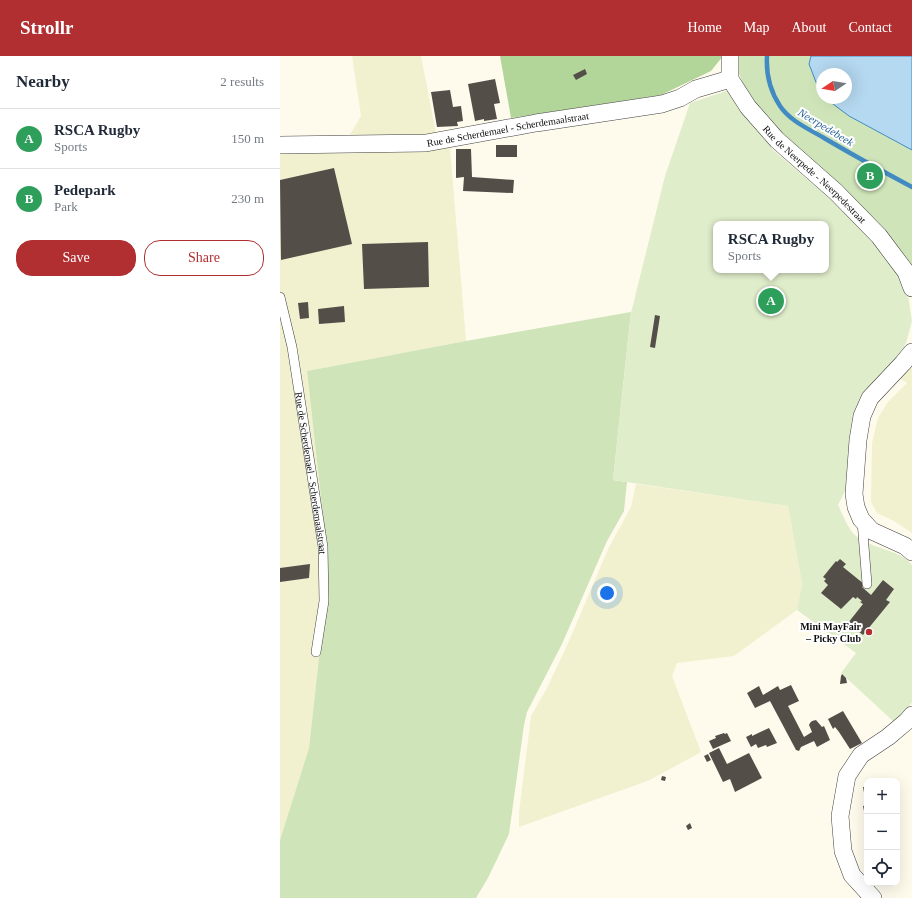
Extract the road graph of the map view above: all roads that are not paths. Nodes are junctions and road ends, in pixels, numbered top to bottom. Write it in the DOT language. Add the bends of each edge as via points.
graph roads {
  1 [pos="730,56"];
  2 [pos="730,79"];
  3 [pos="280,145"];
  4 [pos="912,288"];
  5 [pos="280,297"];
  6 [pos="912,352"];
  7 [pos="861,519"];
  8 [pos="912,552"];
  9 [pos="867,584"];
  10 [pos="316,652"];
  11 [pos="912,715"];
  12 [pos="873,898"];
  1 -- 2 [label="street"];
  2 -- 3 [label="street, Rue de Scherdemael - Scherdemaalstraat" via="696,88 680,98 662,104 536,123 426,144"];
  2 -- 4 [label="street, Rue de Neerpede - Neerpedestraat" via="748,107 777,140 836,192 879,236 906,272"];
  5 -- 10 [label="lane, Rue de Scherdemael - Scherdemaalstraat" via="292,347 323,547 324,601"];
  6 -- 7 [label="street" via="870,398 862,416 854,494"];
  7 -- 8 [label="street" via="872,531 905,546"];
  7 -- 9 [label="lane"];
  11 -- 12 [label="street" via="888,737 861,754 847,776 840,816 843,851 852,875"];
}
